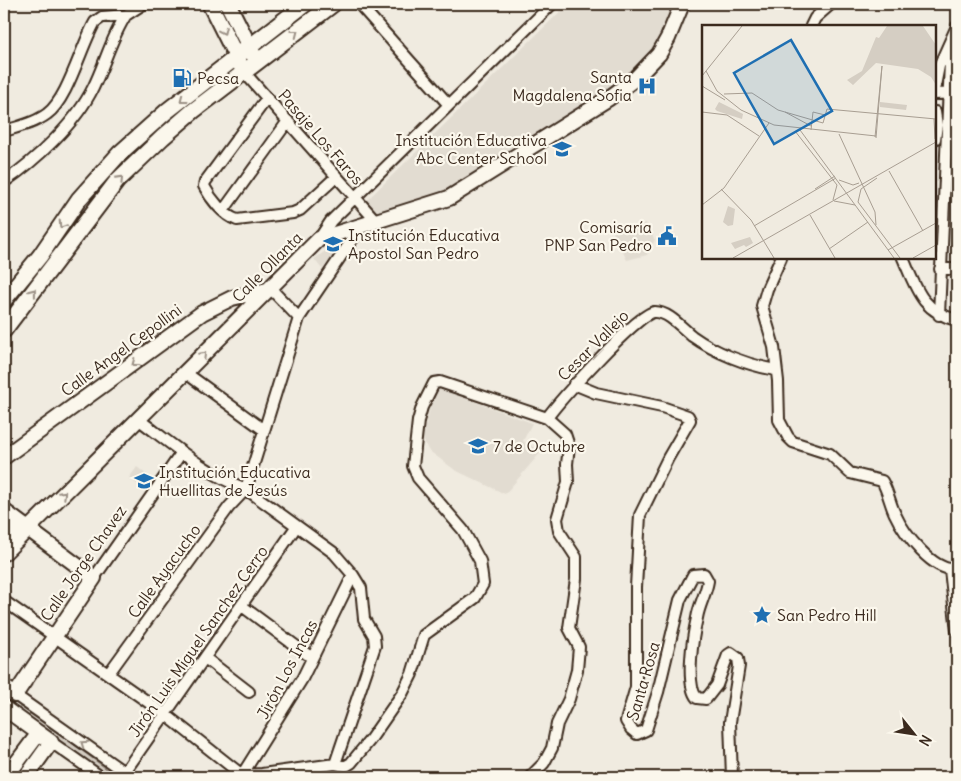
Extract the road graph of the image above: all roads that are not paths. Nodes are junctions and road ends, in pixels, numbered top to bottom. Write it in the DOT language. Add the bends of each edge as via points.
graph roads {
  1 [pos="143,4"];
  2 [pos="210,4"];
  3 [pos="228,4"];
  4 [pos="305,4"];
  5 [pos="333,4"];
  6 [pos="359,4"];
  7 [pos="552,4"];
  8 [pos="682,4"];
  9 [pos="831,4"];
  10 [pos="126,15"];
  11 [pos="812,25"];
  12 [pos="957,27"];
  13 [pos="951,40"];
  14 [pos="250,47"];
  15 [pos="235,58"];
  16 [pos="258,62"];
  17 [pos="244,72"];
  18 [pos="936,79"];
  19 [pos="936,94"];
  20 [pos="953,94"];
  21 [pos="267,98"];
  22 [pos="449,106"];
  23 [pos="936,118"];
  24 [pos="288,122"];
  25 [pos="4,132"];
  26 [pos="936,132"];
  27 [pos="946,169"];
  28 [pos="957,169"];
  29 [pos="336,176"];
  30 [pos="4,182"];
  31 [pos="355,198"];
  32 [pos="223,211"];
  33 [pos="376,221"];
  34 [pos="362,226"];
  35 [pos="319,239"];
  36 [pos="781,259"];
  37 [pos="904,259"];
  38 [pos="940,269"];
  39 [pos="957,269"];
  40 [pos="269,289"];
  41 [pos="6,296"];
  42 [pos="939,315"];
  43 [pos="299,318"];
  44 [pos="957,320"];
  45 [pos="4,330"];
  46 [pos="776,370"];
  47 [pos="186,373"];
  48 [pos="574,384"];
  49 [pos="547,418"];
  50 [pos="138,420"];
  51 [pos="264,430"];
  52 [pos="182,452"];
  53 [pos="4,457"];
  54 [pos="246,489"];
  55 [pos="4,511"];
  56 [pos="296,527"];
  57 [pos="4,529"];
  58 [pos="24,532"];
  59 [pos="4,553"];
  60 [pos="954,570"];
  61 [pos="354,575"];
  62 [pos="94,578"];
  63 [pos="4,600"];
  64 [pos="242,606"];
  65 [pos="957,631"];
  66 [pos="53,636"];
  67 [pos="204,658"];
  68 [pos="312,658"];
  69 [pos="108,673"];
  70 [pos="9,691"];
  71 [pos="249,692"];
  72 [pos="4,708"];
  73 [pos="165,714"];
  74 [pos="38,733"];
  75 [pos="51,742"];
  76 [pos="335,764"];
  77 [pos="127,775"];
  78 [pos="240,776"];
  79 [pos="6,777"];
  80 [pos="26,777"];
  81 [pos="101,777"];
  82 [pos="530,777"];
  83 [pos="732,777"];
  1 -- 10 [label="street"];
  2 -- 15 [label="main road, one-way"];
  3 -- 14 [label="main road"];
  4 -- 14 [label="main road"];
  16 -- 5 [label="main road, one-way"];
  6 -- 22 [label="street"];
  7 -- 22 [label="street, Calle Ollanta"];
  8 -- 33 [label="street" via="659,54 636,78 609,98 449,198"];
  9 -- 11 [label="street"];
  10 -- 25 [label="street" via="102,16 95,22 64,93 51,110 21,127"];
  10 -- 30 [label="street" via="115,32 84,105 48,145"];
  12 -- 13 [label="street"];
  13 -- 18 [label="street" via="938,66"];
  13 -- 20 [label="street"];
  14 -- 15 [label="main road"];
  14 -- 16 [label="main road"];
  15 -- 17 [label="main road"];
  15 -- 41 [label="main road, one-way" via="120,153 79,199 44,250"];
  16 -- 17 [label="main road"];
  17 -- 21 [label="street, Pasaje Los Faros"];
  45 -- 17 [label="main road, one-way" via="117,181 163,137"];
  19 -- 20 [label="street"];
  20 -- 27 [label="street"];
  21 -- 24 [label="street, Pasaje Los Faros"];
  21 -- 32 [label="street" via="204,186"];
  22 -- 31 [label="street, Calle Ollanta"];
  23 -- 26 [label="street"];
  24 -- 29 [label="street, Pasaje Los Faros"];
  24 -- 32 [label="street"];
  27 -- 28 [label="street"];
  27 -- 38 [label="street"];
  29 -- 31 [label="street, Pasaje Los Faros"];
  29 -- 32 [label="street" via="306,206 293,214 237,220 229,218"];
  31 -- 33 [label="street, Pasaje Los Faros"];
  31 -- 35 [label="street, Calle Ollanta"];
  33 -- 34 [label="street"];
  34 -- 35 [label="street"];
  34 -- 43 [label="street"];
  35 -- 40 [label="street, Calle Ollanta"];
  36 -- 46 [label="street" via="762,306 774,347"];
  37 -- 42 [label="street" via="920,294"];
  38 -- 39 [label="street"];
  38 -- 42 [label="street"];
  40 -- 43 [label="street"];
  47 -- 40 [label="street, Calle Ollanta, one-way"];
  40 -- 53 [label="street, Calle Angel Cepollini, one-way" via="232,298 202,313"];
  42 -- 44 [label="street"];
  43 -- 51 [label="street"];
  46 -- 48 [label="street, Cesar Vallejo" via="728,355 692,336 665,315 654,312 646,314"];
  46 -- 60 [label="street" via="778,414 788,437 830,454 850,473 882,481 896,516 918,548 928,558"];
  47 -- 50 [label="street, Calle Ollanta"];
  47 -- 51 [label="street"];
  48 -- 49 [label="street, Cesar Vallejo"];
  48 -- 83 [label="street, Santa Rosa" via="596,393 662,407 688,416 690,420 640,515 636,687 626,721 637,734 646,730 680,600 693,575 704,574 708,581 706,596 697,616 692,689 697,698 706,699 717,685 728,655 738,658 730,722"];
  49 -- 76 [label="street" via="440,382 429,389 416,432 415,472 463,530 480,561 483,584 475,598 424,635 412,674 393,710 351,763 346,766"];
  49 -- 82 [label="street" via="565,434 569,446 568,482 557,518 559,531 576,557 569,628 579,647 577,670 552,748 544,763"];
  50 -- 52 [label="street"];
  58 -- 50 [label="street, Calle Ollanta, one-way"];
  51 -- 54 [label="street"];
  52 -- 54 [label="street"];
  52 -- 62 [label="street, Calle Jorge Chavez"];
  54 -- 56 [label="street"];
  54 -- 69 [label="street, Calle Ayacucho" via="229,507"];
  55 -- 58 [label="street"];
  56 -- 61 [label="street" via="334,553"];
  56 -- 64 [label="street, Jirón Luis Miguel Sanchez Cerro"];
  57 -- 58 [label="street"];
  58 -- 59 [label="street, Calle Ollanta"];
  58 -- 62 [label="street"];
  60 -- 65 [label="street"];
  61 -- 68 [label="street, Jirón Los Incas"];
  61 -- 76 [label="street" via="361,588 364,620 376,646"];
  62 -- 66 [label="street, Calle Jorge Chavez"];
  63 -- 66 [label="street"];
  64 -- 67 [label="street, Jirón Luis Miguel Sanchez Cerro"];
  64 -- 68 [label="street"];
  66 -- 69 [label="street"];
  66 -- 70 [label="street, Calle Jorge Chavez"];
  67 -- 71 [label="street"];
  67 -- 73 [label="street, Jirón Luis Miguel Sanchez Cerro"];
  68 -- 78 [label="street, Jirón Los Incas" via="297,688"];
  69 -- 73 [label="street"];
  77 -- 70 [label="street, one-way"];
  72 -- 74 [label="street"];
  73 -- 77 [label="street, Jirón Luis Miguel Sanchez Cerro"];
  73 -- 78 [label="street"];
  74 -- 75 [label="street"];
  74 -- 79 [label="street"];
  75 -- 80 [label="street"];
  75 -- 81 [label="street"];
  76 -- 78 [label="street"];
}
